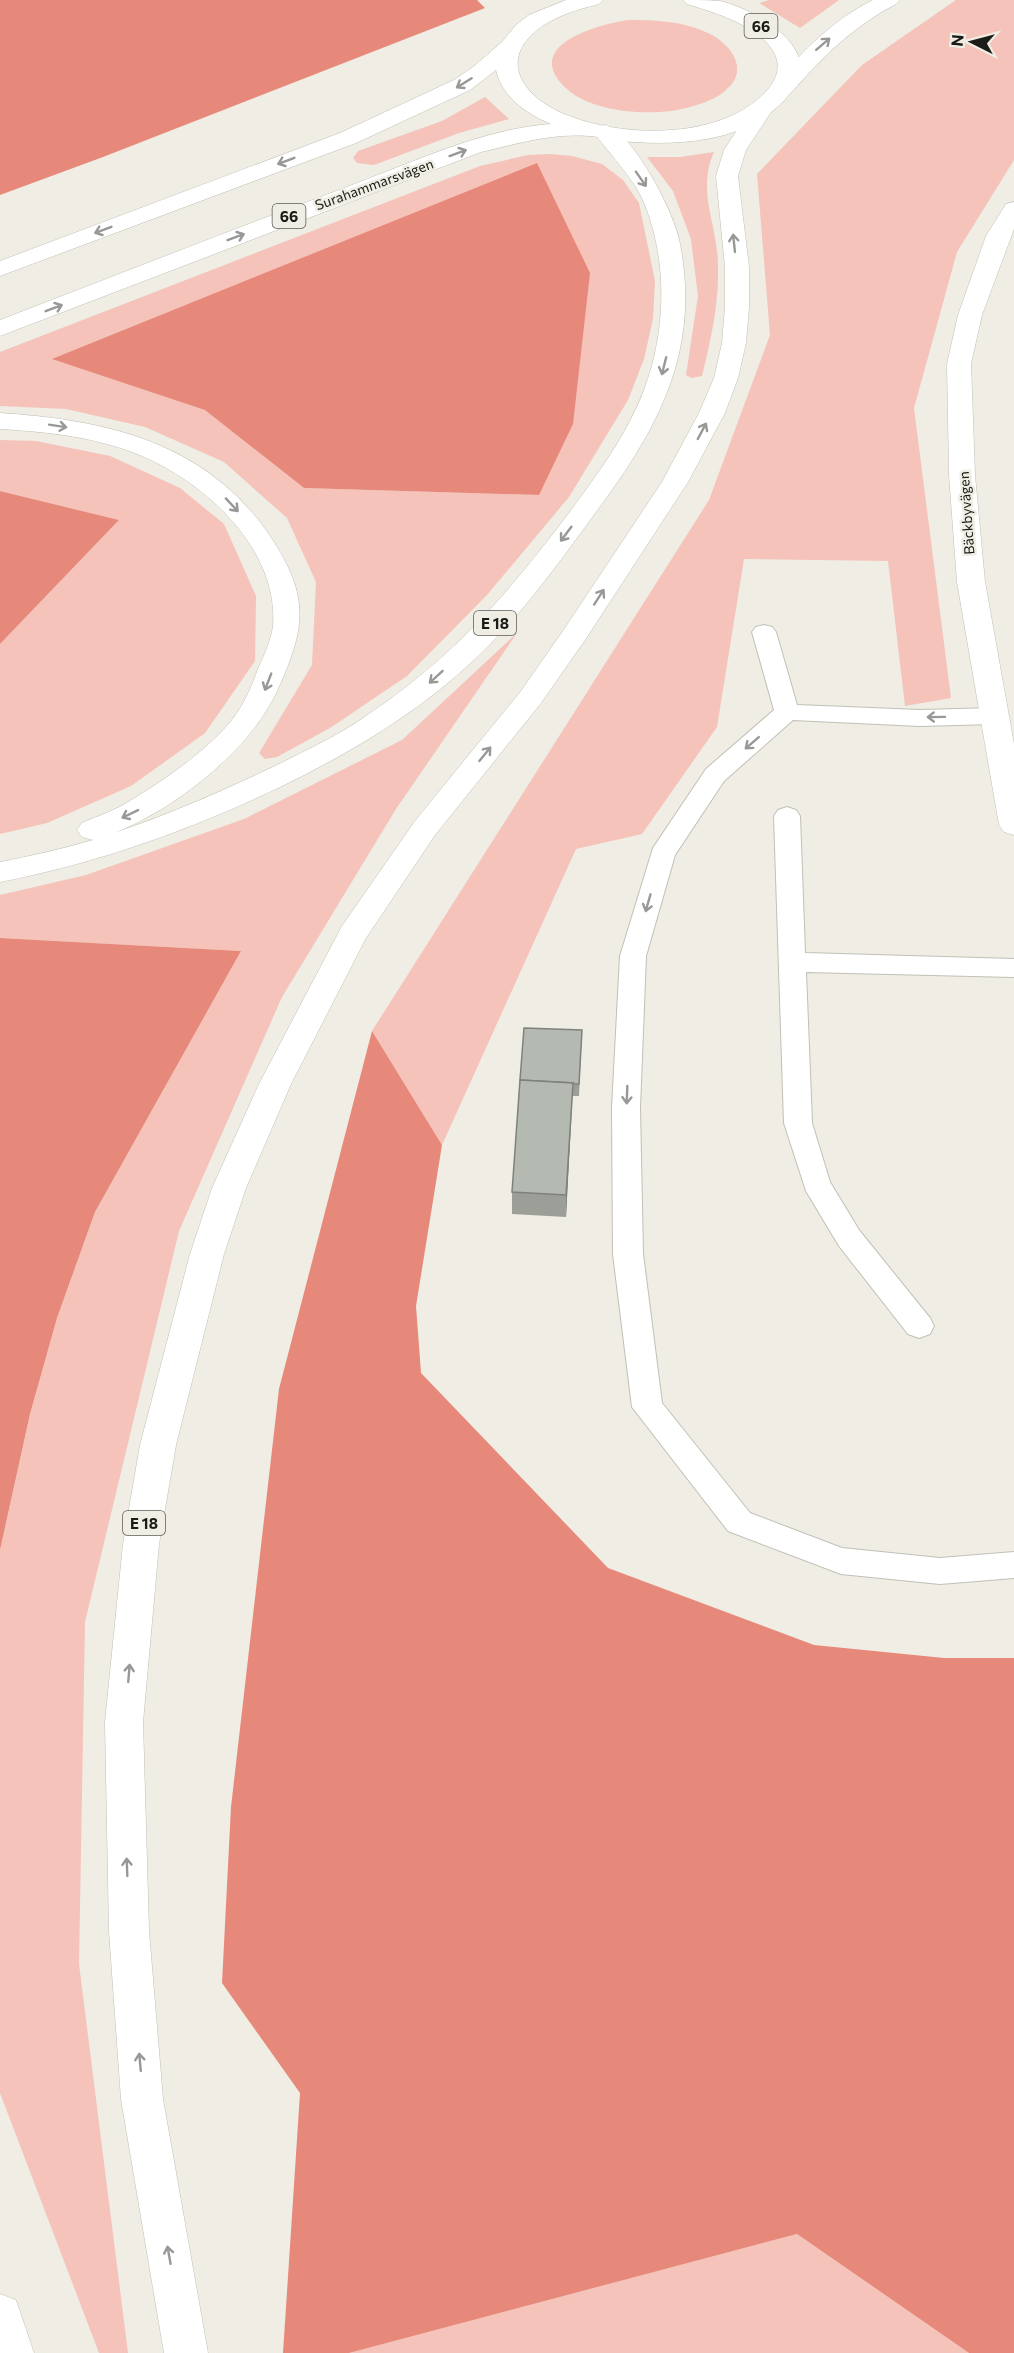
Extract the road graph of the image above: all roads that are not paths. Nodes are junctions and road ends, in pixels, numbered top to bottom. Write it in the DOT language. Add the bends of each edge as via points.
graph roads {
  1 [pos="592,0"];
  2 [pos="694,0"];
  3 [pos="889,0"];
  4 [pos="510,47"];
  5 [pos="784,87"];
  6 [pos="762,109"];
  7 [pos="596,131"];
  8 [pos="1014,209"];
  9 [pos="0,269"];
  10 [pos="0,329"];
  11 [pos="0,422"];
  12 [pos="764,632"];
  13 [pos="787,712"];
  14 [pos="994,716"];
  15 [pos="787,816"];
  16 [pos="1014,825"];
  17 [pos="0,855"];
  18 [pos="0,872"];
  19 [pos="792,962"];
  20 [pos="1014,968"];
  21 [pos="919,1326"];
  22 [pos="1014,1565"];
  23 [pos="0,2316"];
  24 [pos="12,2353"];
  25 [pos="186,2353"];
  1 -- 4 [label="main road" via="538,19 520,32"];
  2 -- 5 [label="main road, 66" via="746,17 772,35 787,57"];
  5 -- 3 [label="main road, one-way" via="839,30"];
  4 -- 7 [label="main road, 66" via="505,70 520,95 551,116"];
  4 -- 9 [label="main road, one-way" via="462,85 348,138"];
  5 -- 6 [label="main road, 66"];
  6 -- 7 [label="main road, 66" via="740,121 699,133 650,137"];
  25 -- 6 [label="main road, E 18, one-way" via="142,2099 129,1931 125,1807 124,1722 130,1651 141,1544 160,1434 207,1254 229,1188 275,1084 353,934 425,828 531,697 575,634 675,482 712,413 726,378 737,307 737,267 727,176 735,150"];
  10 -- 7 [label="main road, Surahammarsvägen / 66, one-way" via="474,147 538,132"];
  7 -- 18 [label="main road, E 18, one-way" via="645,183 657,206 674,284 672,326 663,371 646,414 603,486 525,585 488,631 420,691 319,756 225,802 104,848"];
  8 -- 14 [label="main road, Bäckbyvägen" via="998,236 970,315 959,364 962,475 971,582"];
  11 -- 17 [label="main road, one-way" via="44,424 114,437 199,476 222,494 256,533 273,564 286,616 285,636 258,707 227,745 147,805 103,827 45,846"];
  12 -- 13 [label="lane"];
  14 -- 13 [label="lane, one-way"];
  13 -- 22 [label="lane, one-way" via="715,774 662,854 633,956 626,1108 628,1254 646,1407 739,1522 842,1561 940,1570"];
  14 -- 16 [label="main road, Bäckbyvägen"];
  15 -- 19 [label="lane"];
  19 -- 20 [label="lane"];
  19 -- 21 [label="lane" via="798,1123 816,1183 849,1238"];
  23 -- 24 [label="main road"];
}
